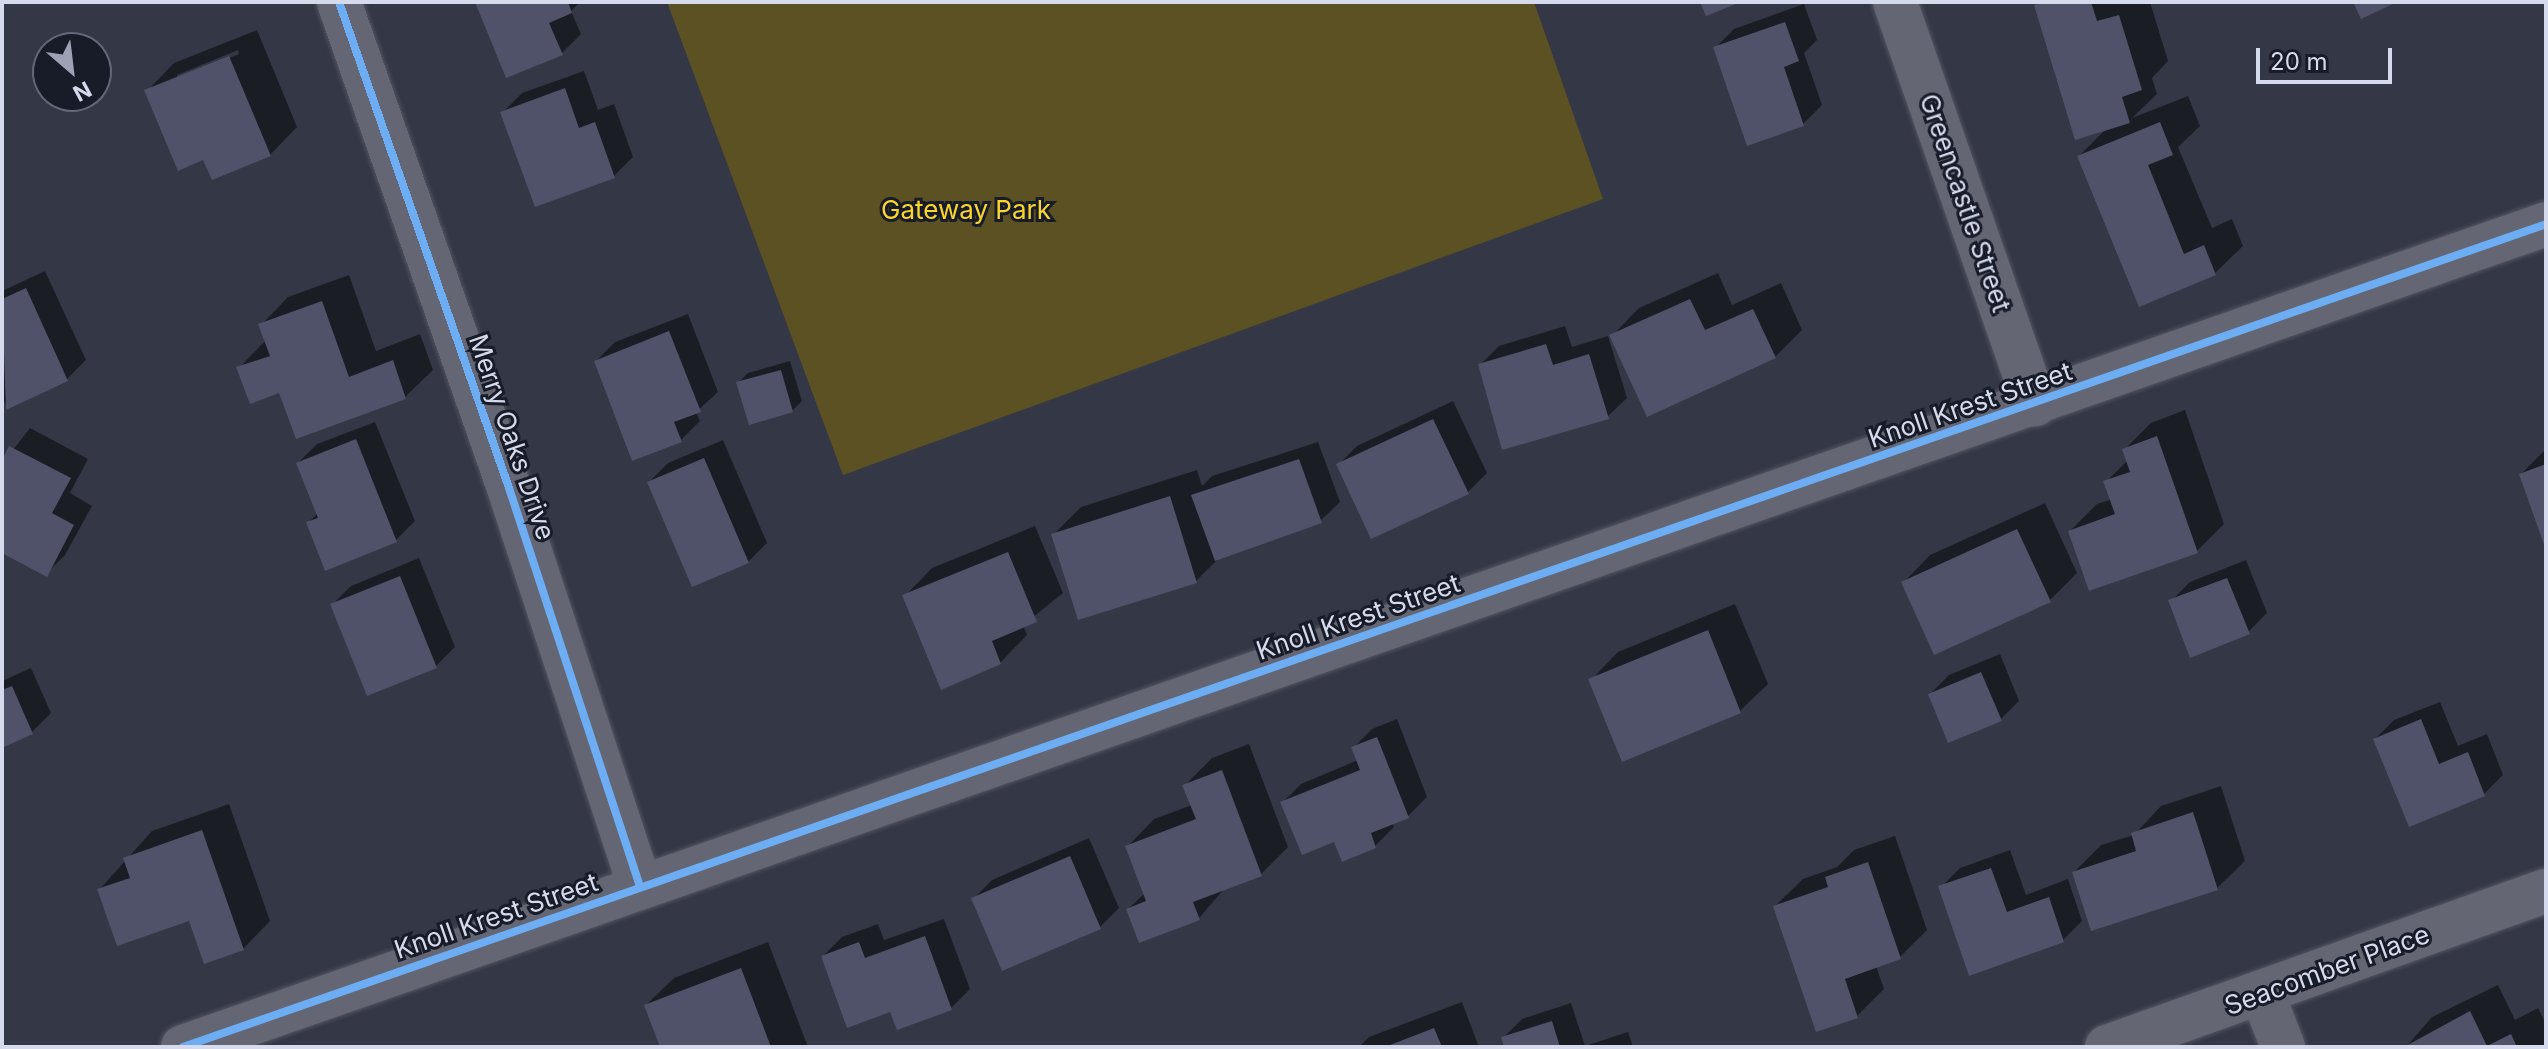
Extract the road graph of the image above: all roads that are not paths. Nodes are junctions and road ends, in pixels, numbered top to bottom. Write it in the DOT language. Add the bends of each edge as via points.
graph roads {
  1 [pos="339,2"];
  2 [pos="1895,2"];
  3 [pos="2546,224"];
  4 [pos="2035,404"];
  5 [pos="640,887"];
  6 [pos="2546,891"];
  7 [pos="2262,993"];
  8 [pos="183,1047"];
  9 [pos="2107,1047"];
  10 [pos="2283,1047"];
  1 -- 5 [label="street, Merry Oaks Drive" via="509,488"];
  2 -- 4 [label="street, Greencastle Street"];
  3 -- 4 [label="street, Knoll Krest Street"];
  4 -- 5 [label="street, Knoll Krest Street"];
  5 -- 8 [label="street, Knoll Krest Street"];
  6 -- 7 [label="street, Seacomber Place"];
  7 -- 9 [label="street, Seacomber Place"];
  7 -- 10 [label="street"];
}
